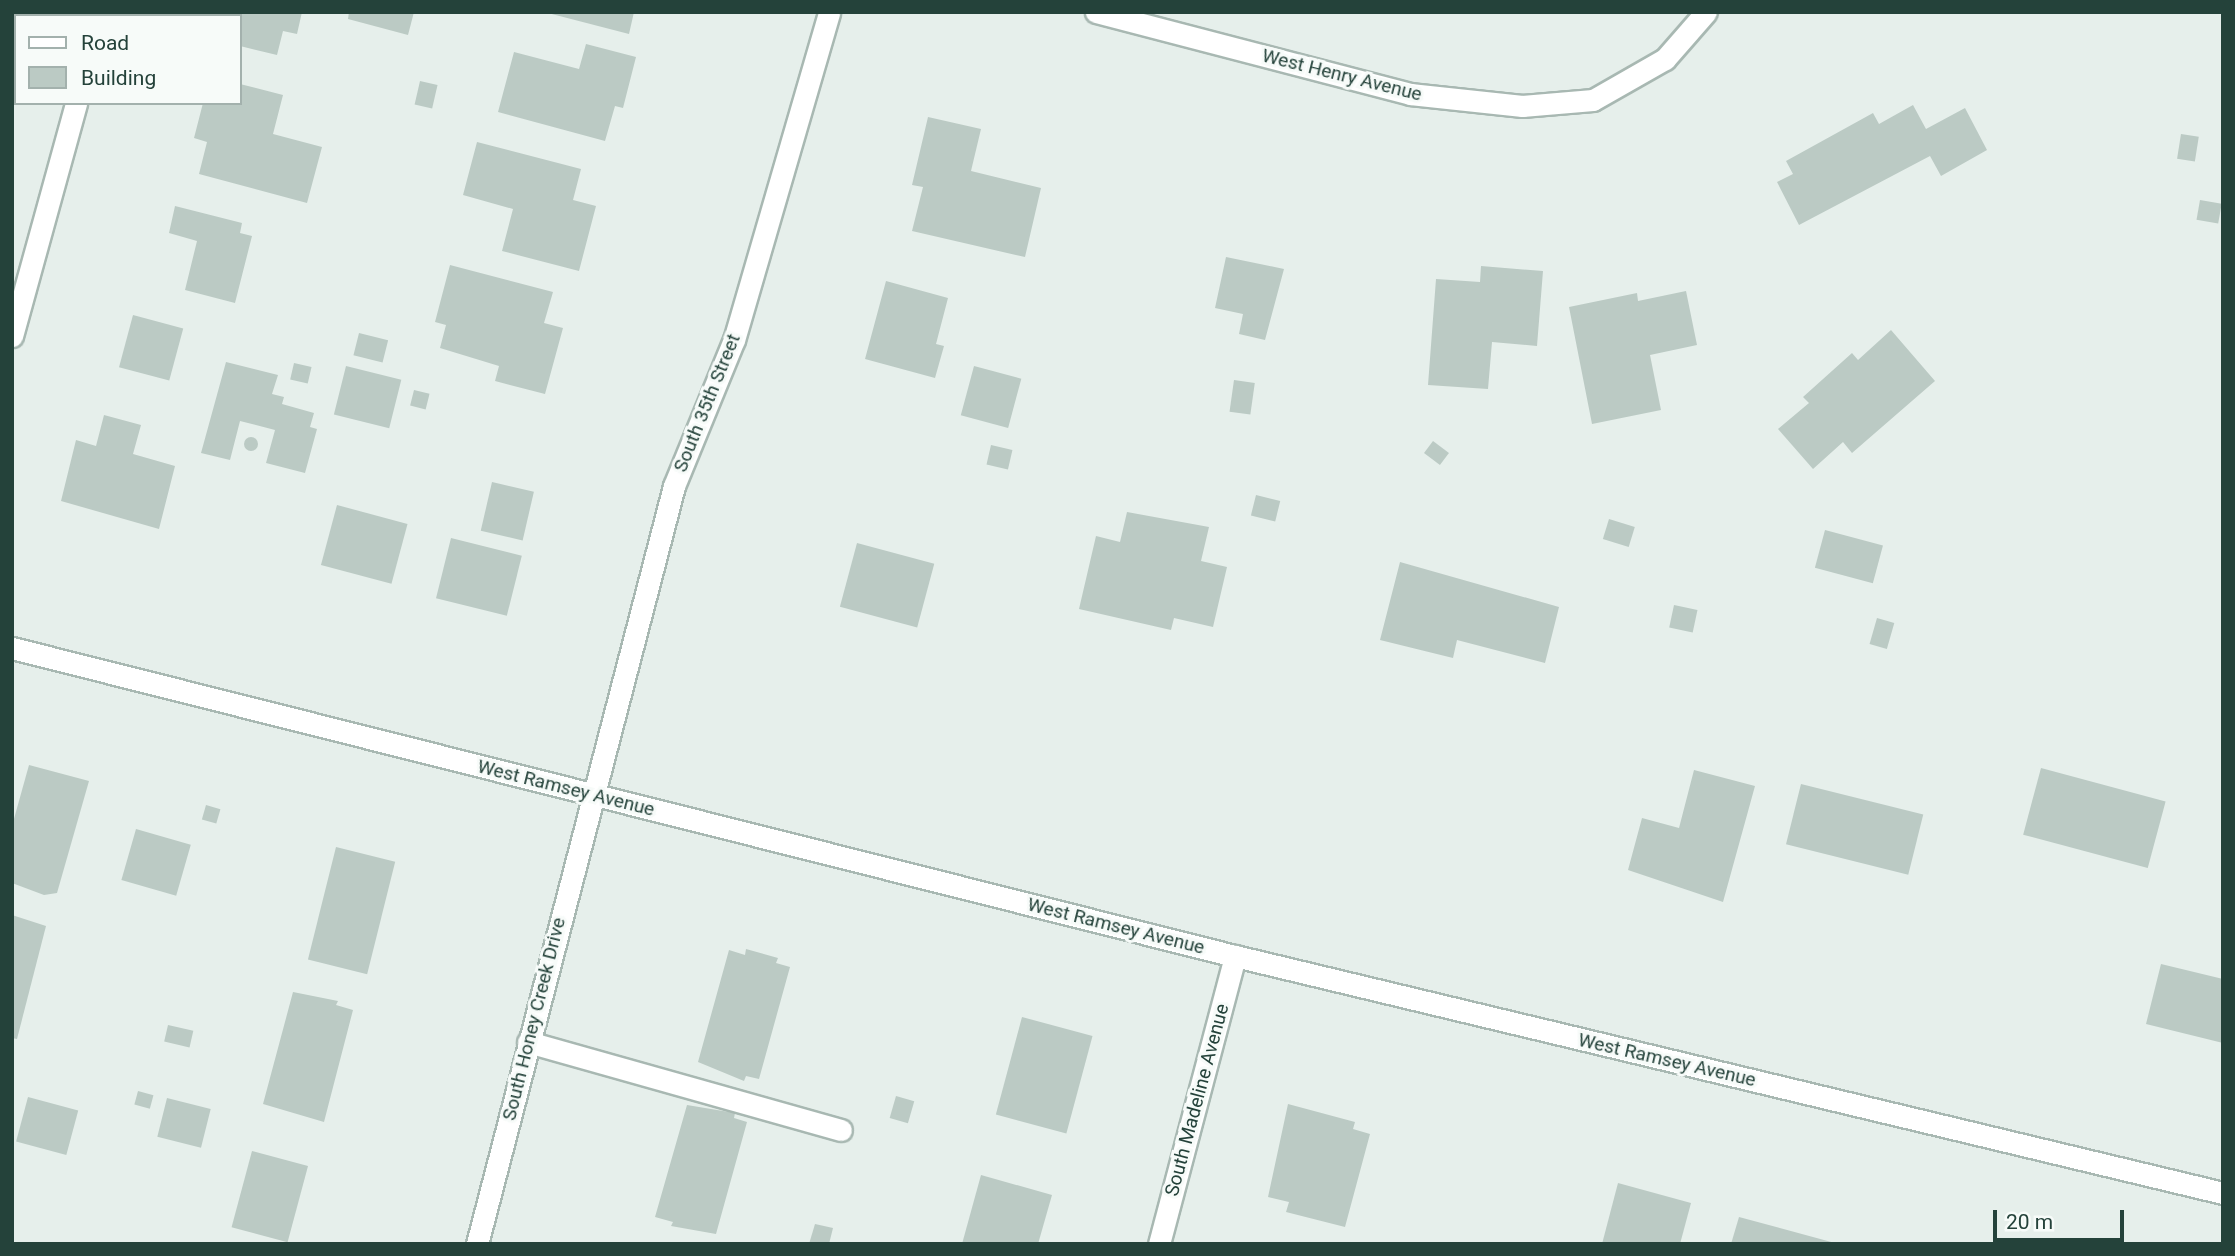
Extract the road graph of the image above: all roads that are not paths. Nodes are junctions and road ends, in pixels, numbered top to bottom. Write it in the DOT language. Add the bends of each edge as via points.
graph roads {
  1 [pos="829,12"];
  2 [pos="1096,12"];
  3 [pos="1706,12"];
  4 [pos="75,105"];
  5 [pos="12,336"];
  6 [pos="12,648"];
  7 [pos="591,794"];
  8 [pos="1235,956"];
  9 [pos="528,1042"];
  10 [pos="841,1130"];
  11 [pos="2223,1193"];
  12 [pos="477,1244"];
  13 [pos="1158,1244"];
  1 -- 7 [label="street, South 35th Street" via="734,340 674,486"];
  2 -- 3 [label="street, West Henry Avenue" via="1410,94 1522,106 1593,100 1665,59"];
  4 -- 5 [label="street"];
  6 -- 7 [label="street, West Ramsey Avenue"];
  7 -- 8 [label="street, West Ramsey Avenue"];
  7 -- 9 [label="street, South Honey Creek Drive"];
  8 -- 11 [label="street, West Ramsey Avenue"];
  8 -- 13 [label="street, South Madeline Avenue"];
  9 -- 10 [label="street"];
  9 -- 12 [label="street, South Honey Creek Drive"];
}
